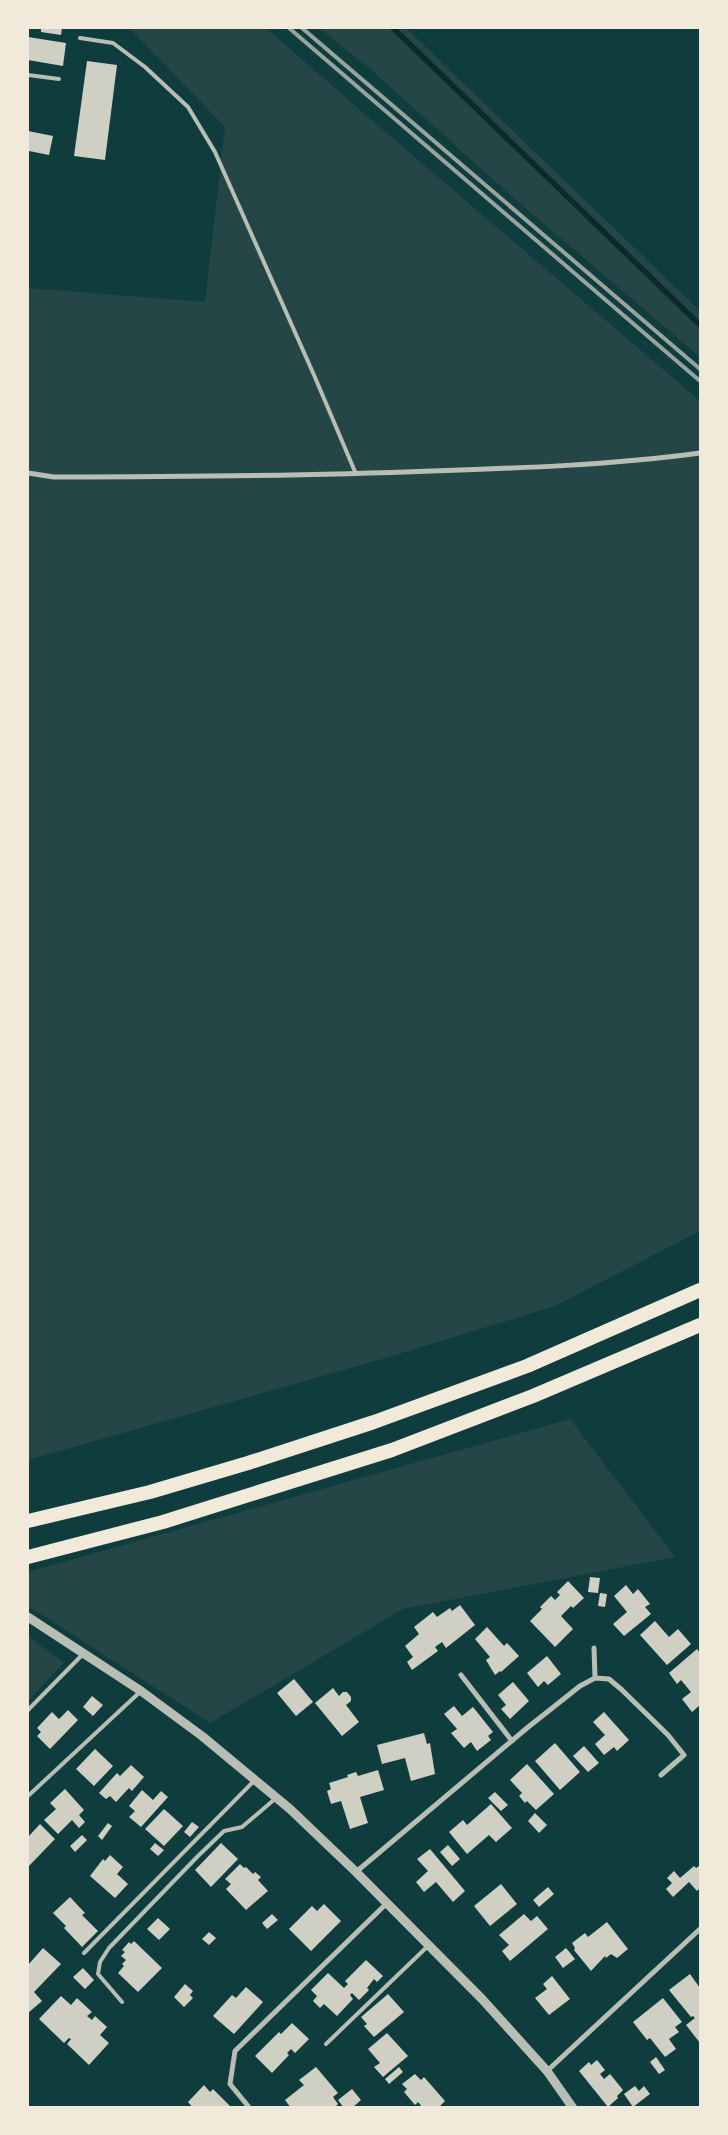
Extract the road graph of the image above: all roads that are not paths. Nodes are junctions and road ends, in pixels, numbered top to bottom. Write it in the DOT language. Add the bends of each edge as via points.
graph roads {
  1 [pos="80,38"];
  2 [pos="28,75"];
  3 [pos="59,79"];
  4 [pos="700,453"];
  5 [pos="28,473"];
  6 [pos="356,474"];
  7 [pos="700,1290"];
  8 [pos="700,1325"];
  9 [pos="28,1521"];
  10 [pos="28,1557"];
  11 [pos="28,1617"];
  12 [pos="594,1648"];
  13 [pos="84,1653"];
  14 [pos="461,1675"];
  15 [pos="595,1678"];
  16 [pos="140,1691"];
  17 [pos="28,1710"];
  18 [pos="512,1741"];
  19 [pos="661,1776"];
  20 [pos="255,1780"];
  21 [pos="28,1796"];
  22 [pos="276,1798"];
  23 [pos="356,1872"];
  24 [pos="387,1903"];
  25 [pos="700,1928"];
  26 [pos="429,1945"];
  27 [pos="84,1954"];
  28 [pos="122,2002"];
  29 [pos="326,2044"];
  30 [pos="548,2072"];
  31 [pos="248,2106"];
  32 [pos="571,2106"];
  1 -- 6 [label="lane" via="113,43 145,67 188,107 215,152"];
  2 -- 3 [label="lane"];
  4 -- 6 [label="street" via="547,468"];
  5 -- 6 [label="street" via="54,477"];
  7 -- 9 [label="highway" via="527,1366 374,1422 150,1492"];
  8 -- 10 [label="highway" via="533,1396 392,1450 163,1522"];
  11 -- 13 [label="street"];
  12 -- 15 [label="street"];
  13 -- 16 [label="street"];
  13 -- 17 [label="lane"];
  14 -- 18 [label="street"];
  15 -- 18 [label="street" via="580,1686"];
  15 -- 19 [label="street" via="609,1679 622,1690 684,1755"];
  16 -- 20 [label="street"];
  16 -- 21 [label="lane"];
  18 -- 23 [label="street"];
  20 -- 22 [label="street"];
  20 -- 27 [label="lane"];
  22 -- 23 [label="street"];
  22 -- 28 [label="lane" via="242,1827 224,1831 109,1948 100,1962 98,1974"];
  23 -- 24 [label="street"];
  24 -- 26 [label="street"];
  24 -- 31 [label="street" via="235,2051 230,2084"];
  25 -- 30 [label="street"];
  26 -- 29 [label="lane"];
  26 -- 30 [label="street"];
  30 -- 32 [label="street"];
}
